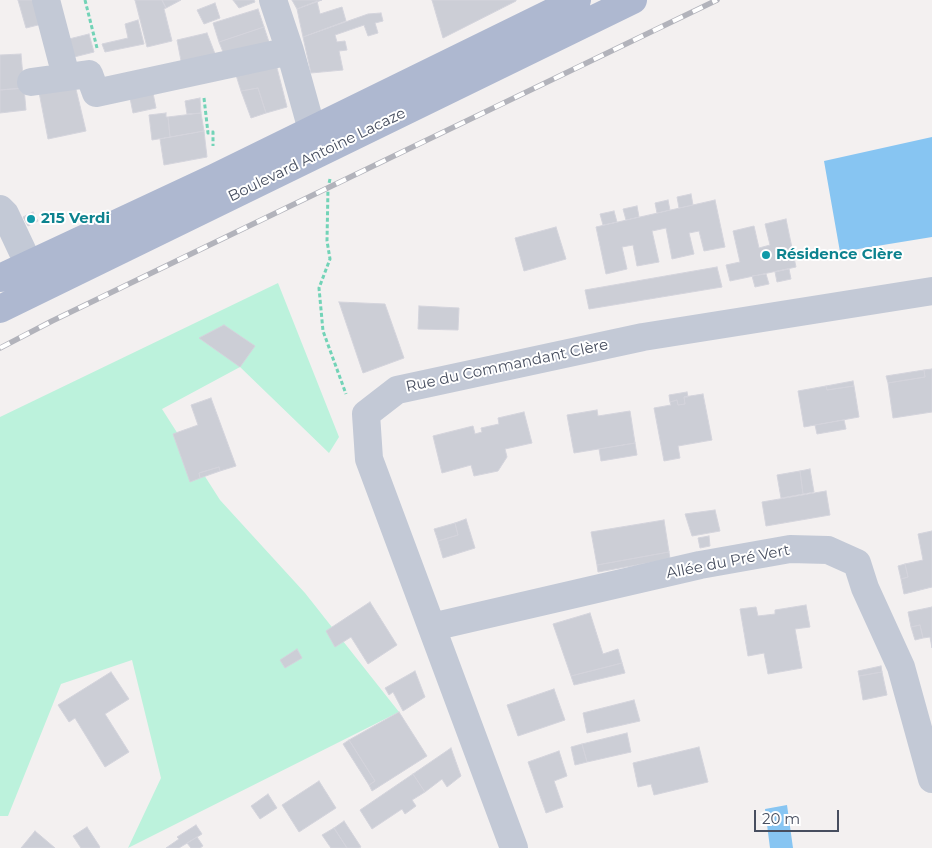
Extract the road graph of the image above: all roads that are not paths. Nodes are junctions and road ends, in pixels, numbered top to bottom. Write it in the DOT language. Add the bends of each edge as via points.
graph roads {
  1 [pos="46,0"];
  2 [pos="273,0"];
  3 [pos="577,0"];
  4 [pos="633,0"];
  5 [pos="537,10"];
  6 [pos="290,51"];
  7 [pos="66,76"];
  8 [pos="31,82"];
  9 [pos="321,152"];
  10 [pos="2,212"];
  11 [pos="29,265"];
  12 [pos="0,278"];
  13 [pos="932,291"];
  14 [pos="0,309"];
  15 [pos="432,628"];
  16 [pos="932,779"];
  17 [pos="514,848"];
  1 -- 7 [label="street"];
  2 -- 6 [label="street"];
  3 -- 5 [label="main road, Boulevard Antoine Lacaze"];
  4 -- 9 [label="main road, Boulevard Antoine Lacaze"];
  5 -- 9 [label="main road, Boulevard Antoine Lacaze"];
  6 -- 7 [label="street" via="96,94 89,74"];
  6 -- 9 [label="street"];
  7 -- 8 [label="street"];
  9 -- 11 [label="main road, Boulevard Antoine Lacaze" via="214,178"];
  9 -- 14 [label="main road, Boulevard Antoine Lacaze"];
  10 -- 11 [label="street"];
  11 -- 12 [label="main road, Boulevard Antoine Lacaze"];
  13 -- 15 [label="street, Rue du Commandant Clère" via="643,338 397,390 366,414 369,459"];
  15 -- 16 [label="street, Allée du Pré Vert" via="700,565 790,549 828,550 857,563 901,667"];
  15 -- 17 [label="street"];
}
